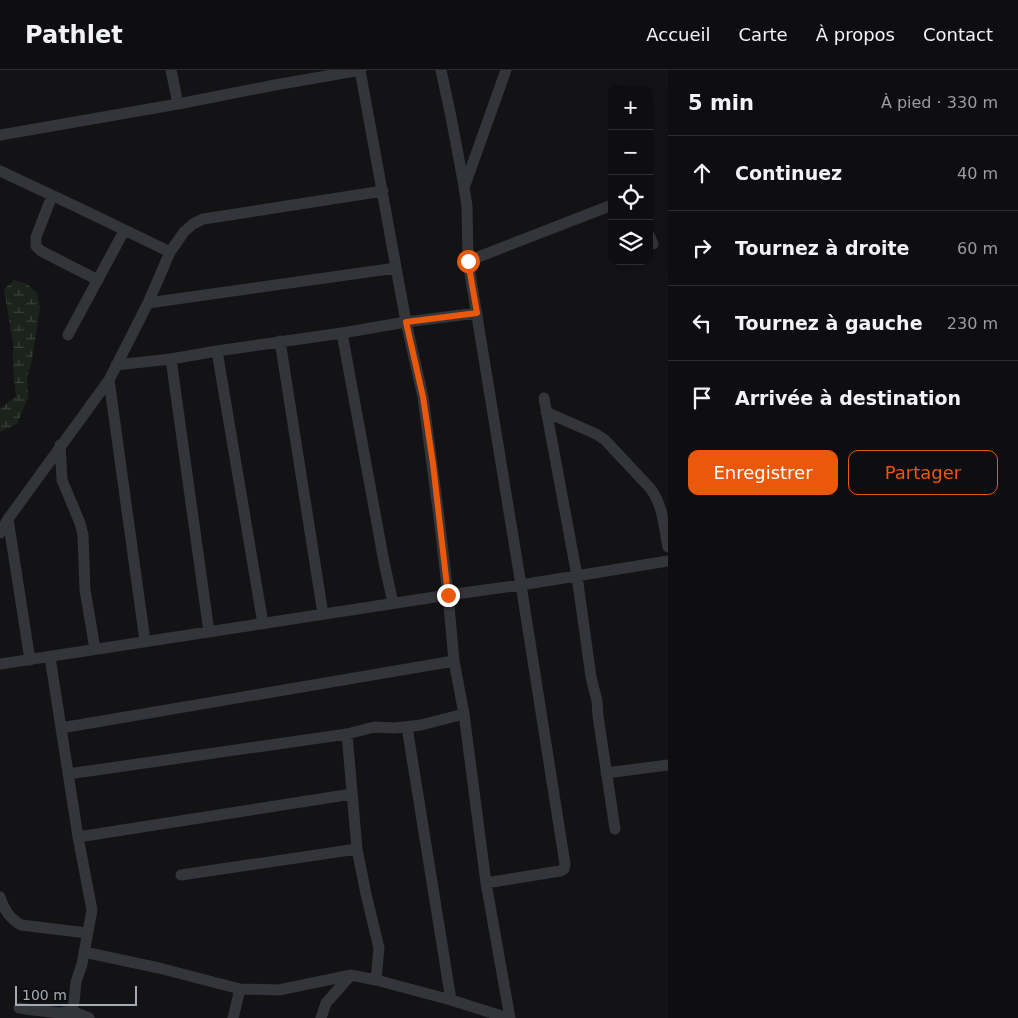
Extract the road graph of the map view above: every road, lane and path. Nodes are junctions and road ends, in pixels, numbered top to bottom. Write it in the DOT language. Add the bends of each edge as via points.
graph roads {
  1 [pos="172,70"];
  2 [pos="360,70"];
  3 [pos="441,70"];
  4 [pos="506,70"];
  5 [pos="178,104"];
  6 [pos="0,135"];
  7 [pos="0,171"];
  8 [pos="464,188"];
  9 [pos="383,191"];
  10 [pos="52,196"];
  11 [pos="608,207"];
  12 [pos="124,230"];
  13 [pos="170,252"];
  14 [pos="468,261"];
  15 [pos="396,268"];
  16 [pos="98,280"];
  17 [pos="148,303"];
  18 [pos="477,313"];
  19 [pos="406,322"];
  20 [pos="342,333"];
  21 [pos="68,335"];
  22 [pos="280,341"];
  23 [pos="217,351"];
  24 [pos="171,359"];
  25 [pos="116,365"];
  26 [pos="109,380"];
  27 [pos="544,398"];
  28 [pos="546,412"];
  29 [pos="60,446"];
  30 [pos="8,519"];
  31 [pos="0,533"];
  32 [pos="668,547"];
  33 [pos="668,561"];
  34 [pos="577,576"];
  35 [pos="521,585"];
  36 [pos="448,595"];
  37 [pos="392,603"];
  38 [pos="323,614"];
  39 [pos="263,624"];
  40 [pos="210,632"];
  41 [pos="145,641"];
  42 [pos="95,649"];
  43 [pos="50,657"];
  44 [pos="30,660"];
  45 [pos="454,661"];
  46 [pos="0,664"];
  47 [pos="464,714"];
  48 [pos="407,727"];
  49 [pos="61,728"];
  50 [pos="347,734"];
  51 [pos="668,765"];
  52 [pos="606,772"];
  53 [pos="68,774"];
  54 [pos="352,794"];
  55 [pos="615,829"];
  56 [pos="78,837"];
  57 [pos="357,849"];
  58 [pos="181,875"];
  59 [pos="486,882"];
  60 [pos="0,896"];
  61 [pos="87,933"];
  62 [pos="84,952"];
  63 [pos="351,975"];
  64 [pos="376,980"];
  65 [pos="240,989"];
  66 [pos="451,1000"];
  67 [pos="18,1008"];
  68 [pos="71,1015"];
  69 [pos="90,1018"];
  70 [pos="233,1018"];
  71 [pos="321,1018"];
  72 [pos="509,1018"];
  1 -- 5 [label="street"];
  2 -- 5 [label="street"];
  2 -- 9 [label="street"];
  3 -- 8 [label="street"];
  4 -- 8 [label="street"];
  5 -- 6 [label="street"];
  7 -- 10 [label="street"];
  8 -- 14 [label="street"];
  9 -- 13 [label="street" via="203,220 184,232"];
  9 -- 15 [label="street"];
  10 -- 12 [label="street"];
  10 -- 16 [label="street" via="36,237 36,246"];
  11 -- 14 [label="street"];
  12 -- 13 [label="street"];
  12 -- 16 [label="street"];
  13 -- 17 [label="street"];
  14 -- 18 [label="street"];
  15 -- 17 [label="street"];
  15 -- 19 [label="street"];
  16 -- 21 [label="street"];
  17 -- 25 [label="street"];
  18 -- 19 [label="street"];
  18 -- 35 [label="street"];
  19 -- 20 [label="street"];
  19 -- 36 [label="street" via="423,397"];
  20 -- 22 [label="street"];
  20 -- 37 [label="street"];
  22 -- 23 [label="street"];
  22 -- 38 [label="street"];
  23 -- 24 [label="street"];
  23 -- 39 [label="street"];
  24 -- 25 [label="street"];
  24 -- 40 [label="street"];
  25 -- 26 [label="street"];
  26 -- 29 [label="street"];
  26 -- 41 [label="street"];
  27 -- 28 [label="street"];
  28 -- 32 [label="street" via="596,434 650,488 659,504"];
  28 -- 34 [label="street"];
  29 -- 30 [label="street"];
  29 -- 42 [label="street" via="62,480 83,536 85,590"];
  30 -- 31 [label="street"];
  30 -- 44 [label="street"];
  33 -- 34 [label="street"];
  34 -- 35 [label="street"];
  34 -- 52 [label="street"];
  35 -- 36 [label="street"];
  35 -- 59 [label="street" via="565,864 560,871"];
  36 -- 37 [label="street"];
  36 -- 45 [label="street"];
  37 -- 38 [label="street"];
  38 -- 39 [label="street"];
  39 -- 40 [label="street"];
  40 -- 41 [label="street"];
  41 -- 42 [label="street"];
  42 -- 43 [label="street"];
  43 -- 44 [label="street"];
  43 -- 49 [label="street"];
  44 -- 46 [label="street"];
  45 -- 47 [label="street"];
  45 -- 49 [label="street"];
  47 -- 48 [label="street"];
  47 -- 59 [label="street"];
  48 -- 50 [label="street" via="374,727"];
  48 -- 66 [label="street"];
  49 -- 53 [label="street"];
  50 -- 53 [label="street"];
  50 -- 54 [label="street"];
  51 -- 52 [label="street"];
  52 -- 55 [label="street"];
  53 -- 56 [label="street"];
  54 -- 56 [label="street"];
  54 -- 57 [label="street"];
  56 -- 61 [label="street" via="92,910"];
  57 -- 58 [label="street"];
  57 -- 64 [label="street" via="379,948"];
  59 -- 72 [label="street"];
  60 -- 61 [label="street" via="4,908 21,924"];
  61 -- 62 [label="street"];
  62 -- 65 [label="street"];
  62 -- 68 [label="street"];
  63 -- 64 [label="street"];
  63 -- 65 [label="street" via="279,990"];
  63 -- 71 [label="street" via="326,1003"];
  64 -- 66 [label="street"];
  65 -- 70 [label="street"];
  66 -- 72 [label="street"];
  67 -- 68 [label="street"];
  68 -- 69 [label="street"];
}
